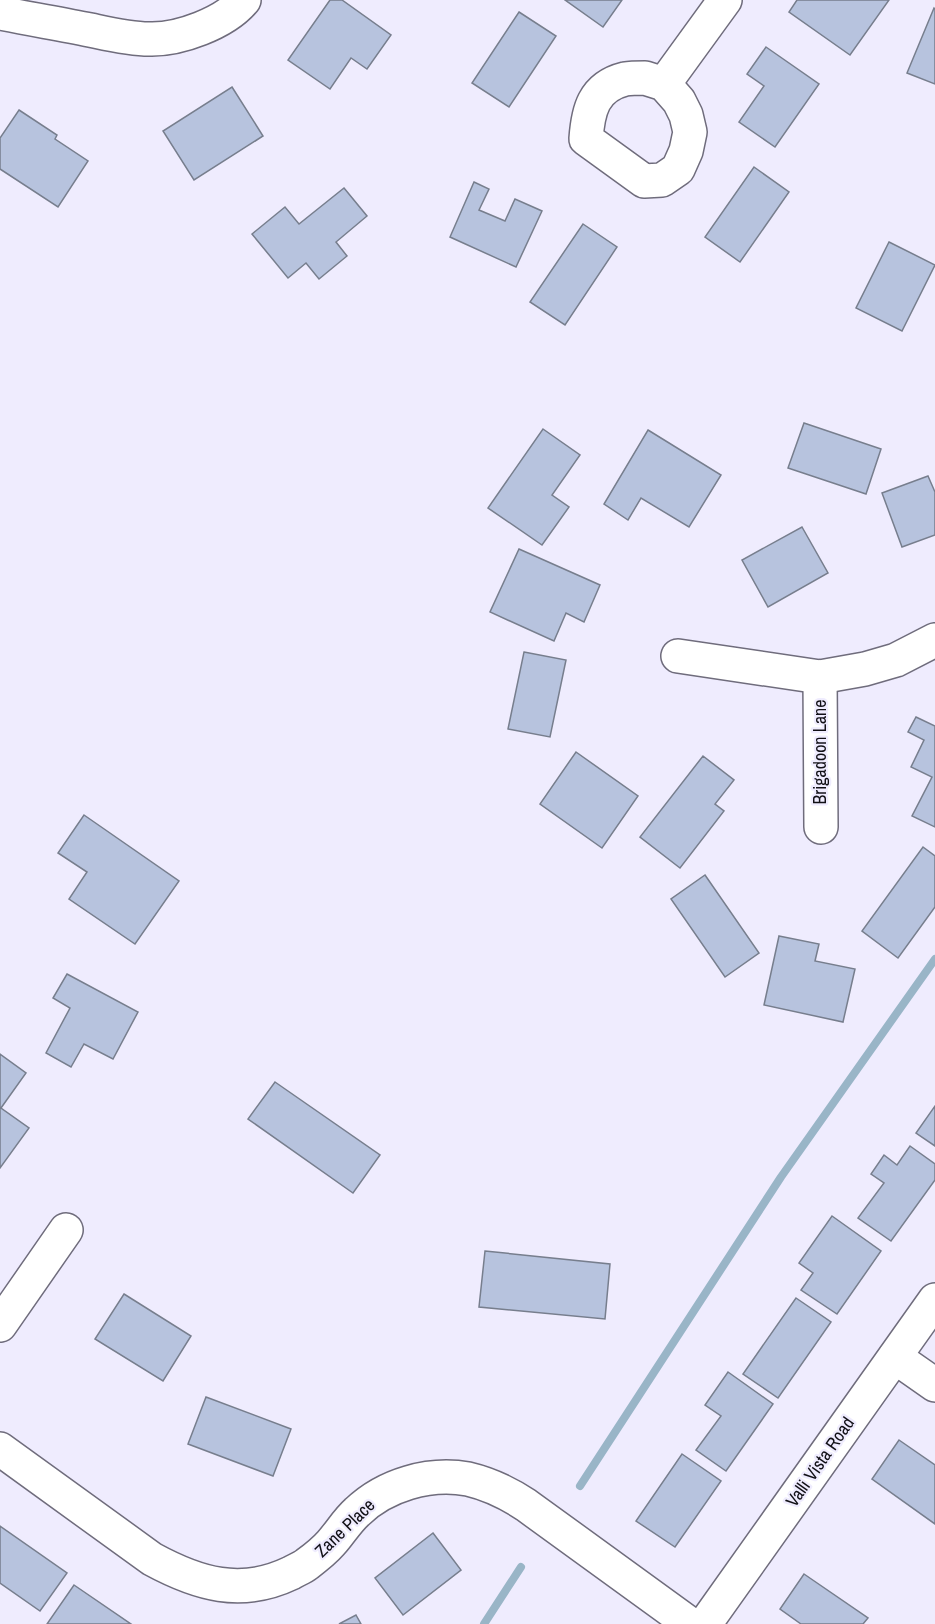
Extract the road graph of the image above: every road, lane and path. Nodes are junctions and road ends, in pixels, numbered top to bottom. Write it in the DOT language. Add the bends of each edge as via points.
graph roads {
  1 [pos="244,0"];
  2 [pos="725,0"];
  3 [pos="0,13"];
  4 [pos="664,84"];
  5 [pos="935,640"];
  6 [pos="678,656"];
  7 [pos="820,677"];
  8 [pos="821,826"];
  9 [pos="66,1230"];
  10 [pos="935,1300"];
  11 [pos="0,1325"];
  12 [pos="895,1357"];
  13 [pos="935,1385"];
  14 [pos="0,1449"];
  15 [pos="690,1624"];
  16 [pos="705,1624"];
  1 -- 3 [label="street" via="214,24 150,39"];
  2 -- 4 [label="street"];
  5 -- 7 [label="street, Brigadoon Lane" via="896,660"];
  6 -- 7 [label="street, Brigadoon Lane"];
  7 -- 8 [label="street, Brigadoon Lane"];
  9 -- 11 [label="street"];
  10 -- 12 [label="street, Valli Vista Road"];
  12 -- 13 [label="street"];
  12 -- 16 [label="street, Valli Vista Road"];
  14 -- 15 [label="street, Zane Place" via="152,1559 211,1583 246,1587 278,1579 305,1566 357,1512 381,1494 408,1483 467,1479 518,1500"];
}
